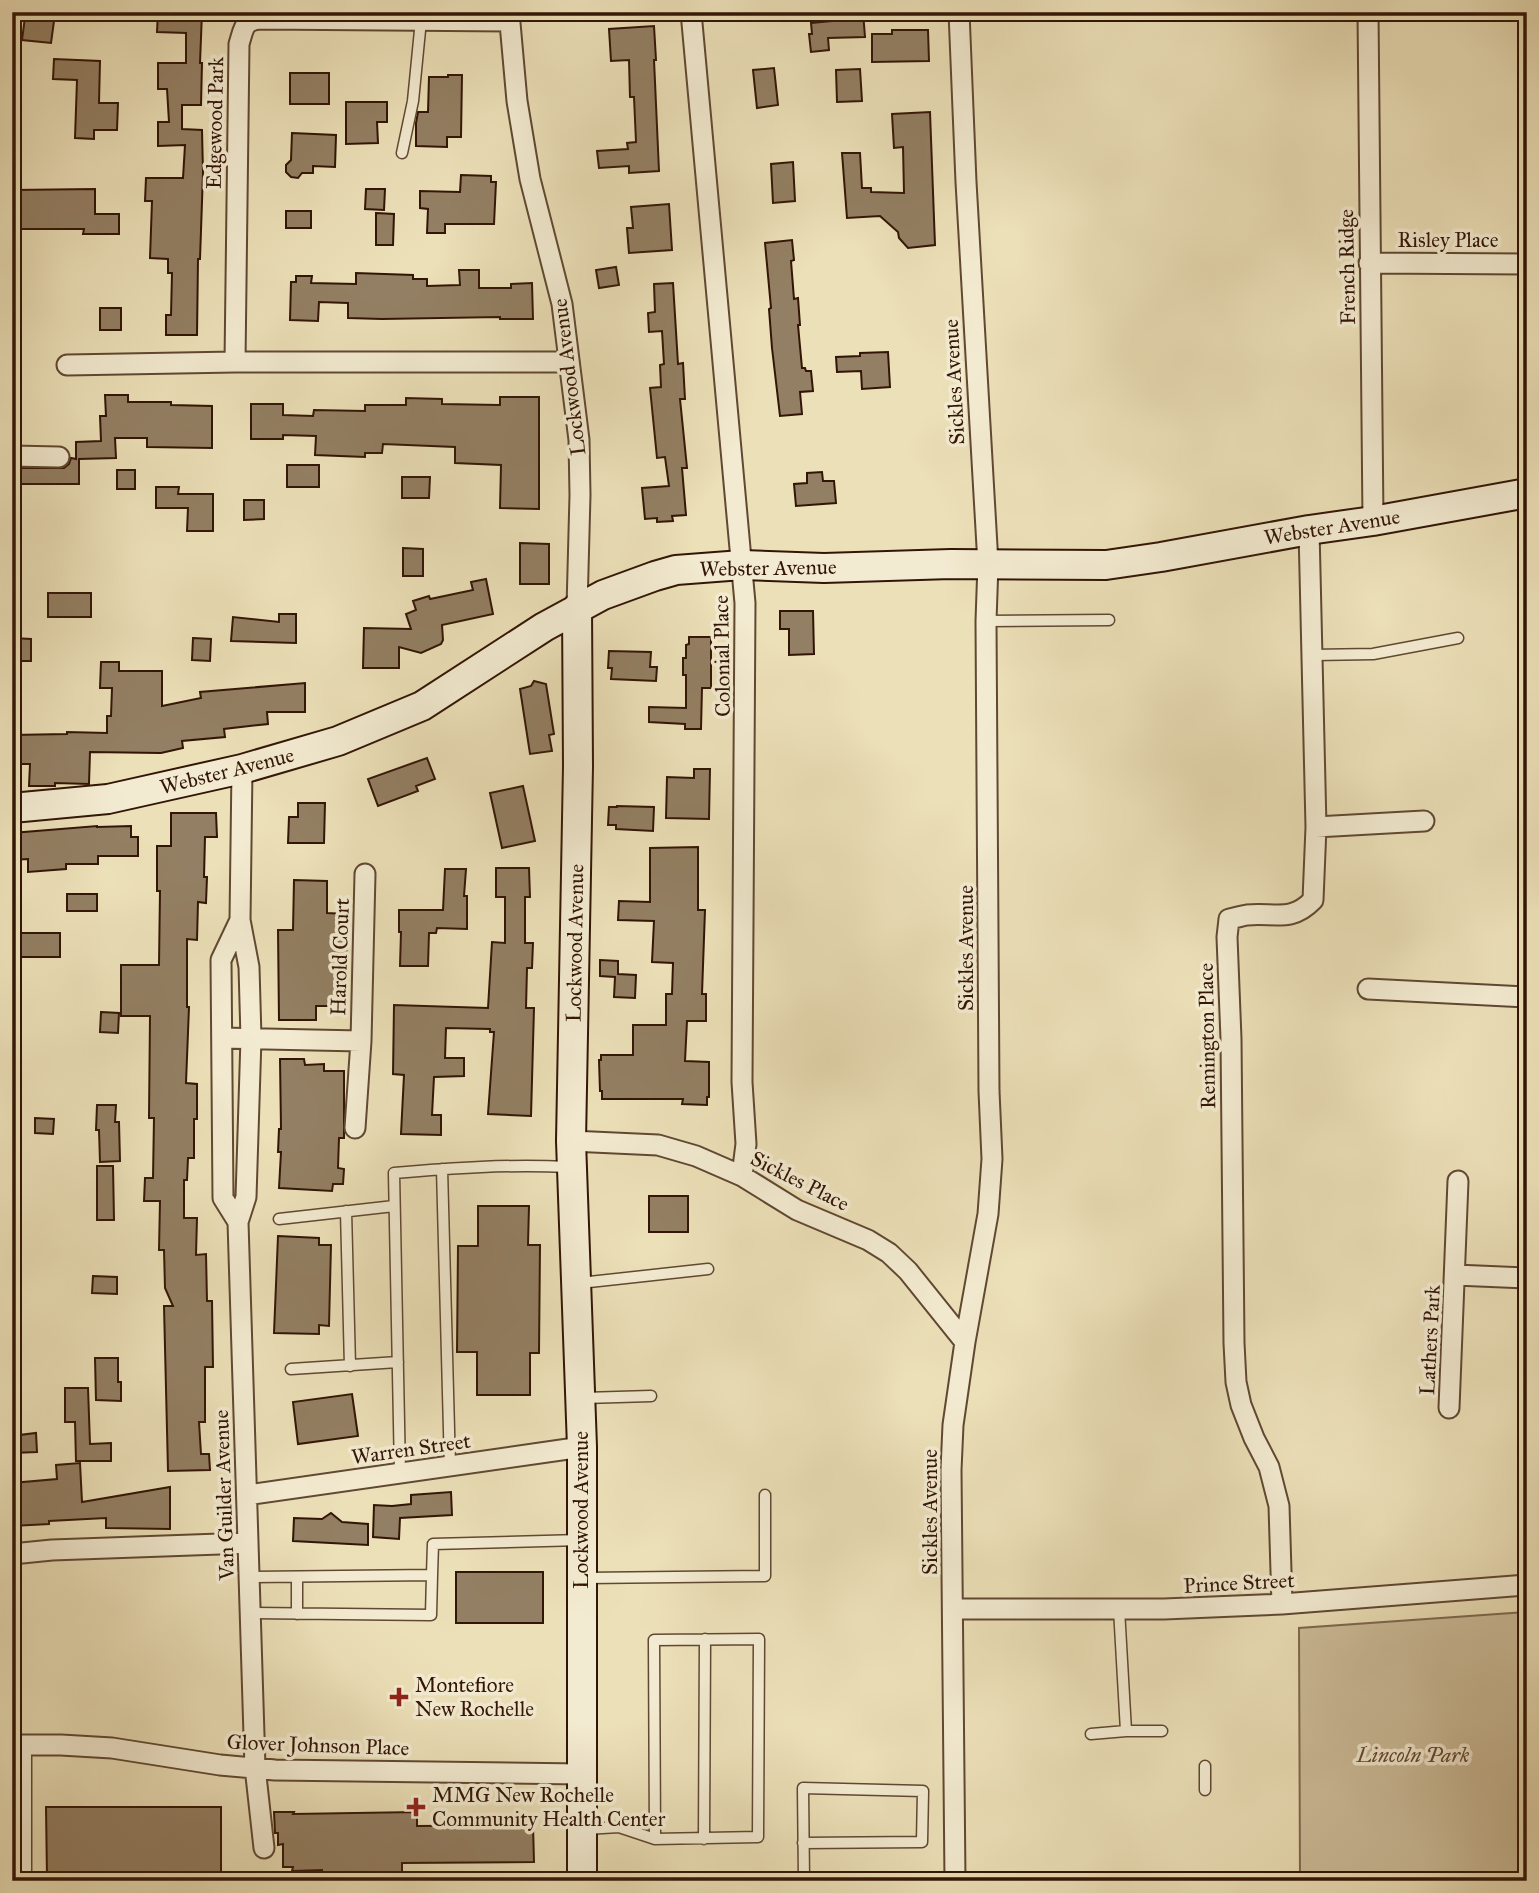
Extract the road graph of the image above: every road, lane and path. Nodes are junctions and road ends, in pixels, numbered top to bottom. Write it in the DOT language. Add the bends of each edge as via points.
graph roads {
  1 [pos="691,12"];
  2 [pos="959,12"];
  3 [pos="1367,12"];
  4 [pos="250,16"];
  5 [pos="509,17"];
  6 [pos="421,20"];
  7 [pos="402,153"];
  8 [pos="1369,263"];
  9 [pos="1527,264"];
  10 [pos="235,362"];
  11 [pos="569,362"];
  12 [pos="67,365"];
  13 [pos="12,456"];
  14 [pos="59,457"];
  15 [pos="1527,492"];
  16 [pos="1373,521"];
  17 [pos="1309,530"];
  18 [pos="988,564"];
  19 [pos="742,565"];
  20 [pos="578,608"];
  21 [pos="1109,620"];
  22 [pos="986,621"];
  23 [pos="1458,638"];
  24 [pos="1313,656"];
  25 [pos="242,769"];
  26 [pos="12,808"];
  27 [pos="1424,821"];
  28 [pos="1316,827"];
  29 [pos="365,874"];
  30 [pos="240,920"];
  31 [pos="1368,989"];
  32 [pos="1527,997"];
  33 [pos="222,1038"];
  34 [pos="251,1038"];
  35 [pos="361,1041"];
  36 [pos="355,1128"];
  37 [pos="572,1154"];
  38 [pos="442,1168"];
  39 [pos="742,1176"];
  40 [pos="1458,1181"];
  41 [pos="394,1206"];
  42 [pos="346,1212"];
  43 [pos="279,1219"];
  44 [pos="238,1222"];
  45 [pos="708,1269"];
  46 [pos="1455,1275"];
  47 [pos="1527,1278"];
  48 [pos="576,1283"];
  49 [pos="965,1342"];
  50 [pos="398,1363"];
  51 [pos="350,1366"];
  52 [pos="290,1369"];
  53 [pos="651,1396"];
  54 [pos="580,1398"];
  55 [pos="1449,1408"];
  56 [pos="582,1447"];
  57 [pos="450,1467"];
  58 [pos="400,1473"];
  59 [pos="247,1495"];
  60 [pos="765,1495"];
  61 [pos="582,1540"];
  62 [pos="248,1543"];
  63 [pos="12,1554"];
  64 [pos="432,1575"];
  65 [pos="249,1577"];
  66 [pos="297,1577"];
  67 [pos="582,1578"];
  68 [pos="1527,1586"];
  69 [pos="1282,1604"];
  70 [pos="953,1609"];
  71 [pos="1119,1609"];
  72 [pos="250,1613"];
  73 [pos="297,1614"];
  74 [pos="705,1639"];
  75 [pos="1126,1731"];
  76 [pos="1162,1731"];
  77 [pos="1091,1734"];
  78 [pos="19,1745"];
  79 [pos="1205,1766"];
  80 [pos="255,1767"];
  81 [pos="582,1774"];
  82 [pos="1205,1790"];
  83 [pos="582,1829"];
  84 [pos="655,1839"];
  85 [pos="704,1839"];
  86 [pos="803,1843"];
  87 [pos="264,1848"];
  88 [pos="26,1881"];
  89 [pos="582,1881"];
  90 [pos="804,1881"];
  91 [pos="955,1881"];
  1 -- 19 [label="street, Colonial Place"];
  2 -- 18 [label="street, Sickles Avenue"];
  3 -- 8 [label="street, French Ridge"];
  4 -- 6 [label="street, Edgewood Park"];
  4 -- 10 [label="street, Edgewood Park" via="239,44"];
  5 -- 6 [label="street, Edgewood Park"];
  5 -- 11 [label="street, Lockwood Avenue" via="530,178 562,304"];
  6 -- 7 [label="lane" via="413,101"];
  8 -- 9 [label="street, Risley Place"];
  8 -- 16 [label="street, French Ridge"];
  10 -- 11 [label="street"];
  10 -- 12 [label="street"];
  11 -- 20 [label="street, Lockwood Avenue" via="579,440"];
  13 -- 14 [label="street"];
  15 -- 16 [label="street, Webster Avenue"];
  16 -- 17 [label="street, Webster Avenue"];
  17 -- 18 [label="street, Webster Avenue" via="1106,565"];
  17 -- 24 [label="street, Remington Place"];
  18 -- 19 [label="street, Webster Avenue"];
  18 -- 22 [label="street, Sickles Avenue"];
  19 -- 20 [label="street, Webster Avenue" via="676,570"];
  19 -- 39 [label="street, Colonial Place" via="742,1082 746,1144"];
  20 -- 25 [label="street, Webster Avenue" via="422,706 338,741"];
  20 -- 37 [label="street, Lockwood Avenue"];
  21 -- 22 [label="lane"];
  22 -- 49 [label="street, Sickles Avenue" via="992,1159 988,1214"];
  23 -- 24 [label="lane" via="1373,654"];
  24 -- 28 [label="street, Remington Place"];
  25 -- 26 [label="street, Webster Avenue" via="108,799"];
  25 -- 30 [label="street, Van Guilder Avenue"];
  27 -- 28 [label="street"];
  28 -- 69 [label="street, Remington Place" via="1313,900 1302,911 1281,916 1229,919 1227,937 1236,1382 1279,1506"];
  29 -- 35 [label="street, Harold Court"];
  30 -- 33 [label="street, Van Guilder Avenue" via="221,960"];
  30 -- 34 [label="street, Van Guilder Avenue" via="249,967"];
  31 -- 32 [label="street"];
  33 -- 34 [label="street, Harold Court"];
  33 -- 44 [label="street, Van Guilder Avenue" via="223,1198"];
  34 -- 35 [label="street, Harold Court"];
  34 -- 44 [label="street, Van Guilder Avenue" via="246,1197"];
  35 -- 36 [label="street, Harold Court"];
  37 -- 38 [label="lane" via="542,1166"];
  37 -- 39 [label="street, Sickles Place" via="658,1145"];
  37 -- 48 [label="street, Lockwood Avenue"];
  38 -- 41 [label="lane" via="394,1173"];
  38 -- 57 [label="lane"];
  39 -- 49 [label="street, Sickles Place" via="797,1210 890,1253"];
  40 -- 46 [label="street, Lathers Park"];
  41 -- 42 [label="lane"];
  41 -- 50 [label="lane"];
  42 -- 43 [label="lane"];
  42 -- 51 [label="lane"];
  44 -- 59 [label="street, Van Guilder Avenue"];
  45 -- 48 [label="lane"];
  46 -- 47 [label="street, Lathers Park"];
  46 -- 55 [label="street, Lathers Park"];
  48 -- 54 [label="street, Lockwood Avenue"];
  49 -- 70 [label="street, Sickles Avenue" via="953,1425"];
  50 -- 51 [label="lane"];
  50 -- 58 [label="lane"];
  51 -- 52 [label="lane"];
  53 -- 54 [label="lane"];
  54 -- 56 [label="street, Lockwood Avenue"];
  56 -- 57 [label="street, Warren Street"];
  56 -- 61 [label="street, Lockwood Avenue"];
  57 -- 58 [label="street, Warren Street"];
  58 -- 59 [label="street, Warren Street"];
  59 -- 62 [label="street, Van Guilder Avenue"];
  60 -- 67 [label="lane" via="765,1576"];
  61 -- 64 [label="lane" via="433,1545"];
  61 -- 67 [label="street, Lockwood Avenue"];
  62 -- 63 [label="street"];
  62 -- 65 [label="street, Van Guilder Avenue"];
  64 -- 66 [label="lane"];
  64 -- 73 [label="lane" via="431,1615"];
  65 -- 66 [label="lane"];
  65 -- 72 [label="street, Van Guilder Avenue"];
  66 -- 73 [label="lane"];
  67 -- 81 [label="street, Lockwood Avenue"];
  68 -- 69 [label="street, Prince Street"];
  69 -- 71 [label="street, Prince Street"];
  70 -- 71 [label="street, Prince Street"];
  70 -- 91 [label="street, Sickles Avenue"];
  71 -- 75 [label="lane"];
  72 -- 73 [label="lane"];
  72 -- 80 [label="street, Van Guilder Avenue"];
  74 -- 84 [label="lane" via="654,1640"];
  74 -- 85 [label="lane"];
  74 -- 85 [label="lane" via="759,1639 759,1652 758,1837"];
  75 -- 76 [label="lane"];
  75 -- 77 [label="lane"];
  78 -- 80 [label="street, Glover Johnson Place" via="112,1748"];
  78 -- 88 [label="lane"];
  79 -- 82 [label="lane"];
  80 -- 81 [label="street, Glover Johnson Place"];
  80 -- 87 [label="street, Van Guilder Avenue"];
  81 -- 83 [label="street, Lockwood Avenue"];
  83 -- 84 [label="lane" via="619,1827"];
  83 -- 89 [label="street, Lockwood Avenue"];
  84 -- 85 [label="lane"];
  86 -- 86 [label="lane" via="803,1788 923,1791 922,1842"];
  86 -- 90 [label="lane"];
}
